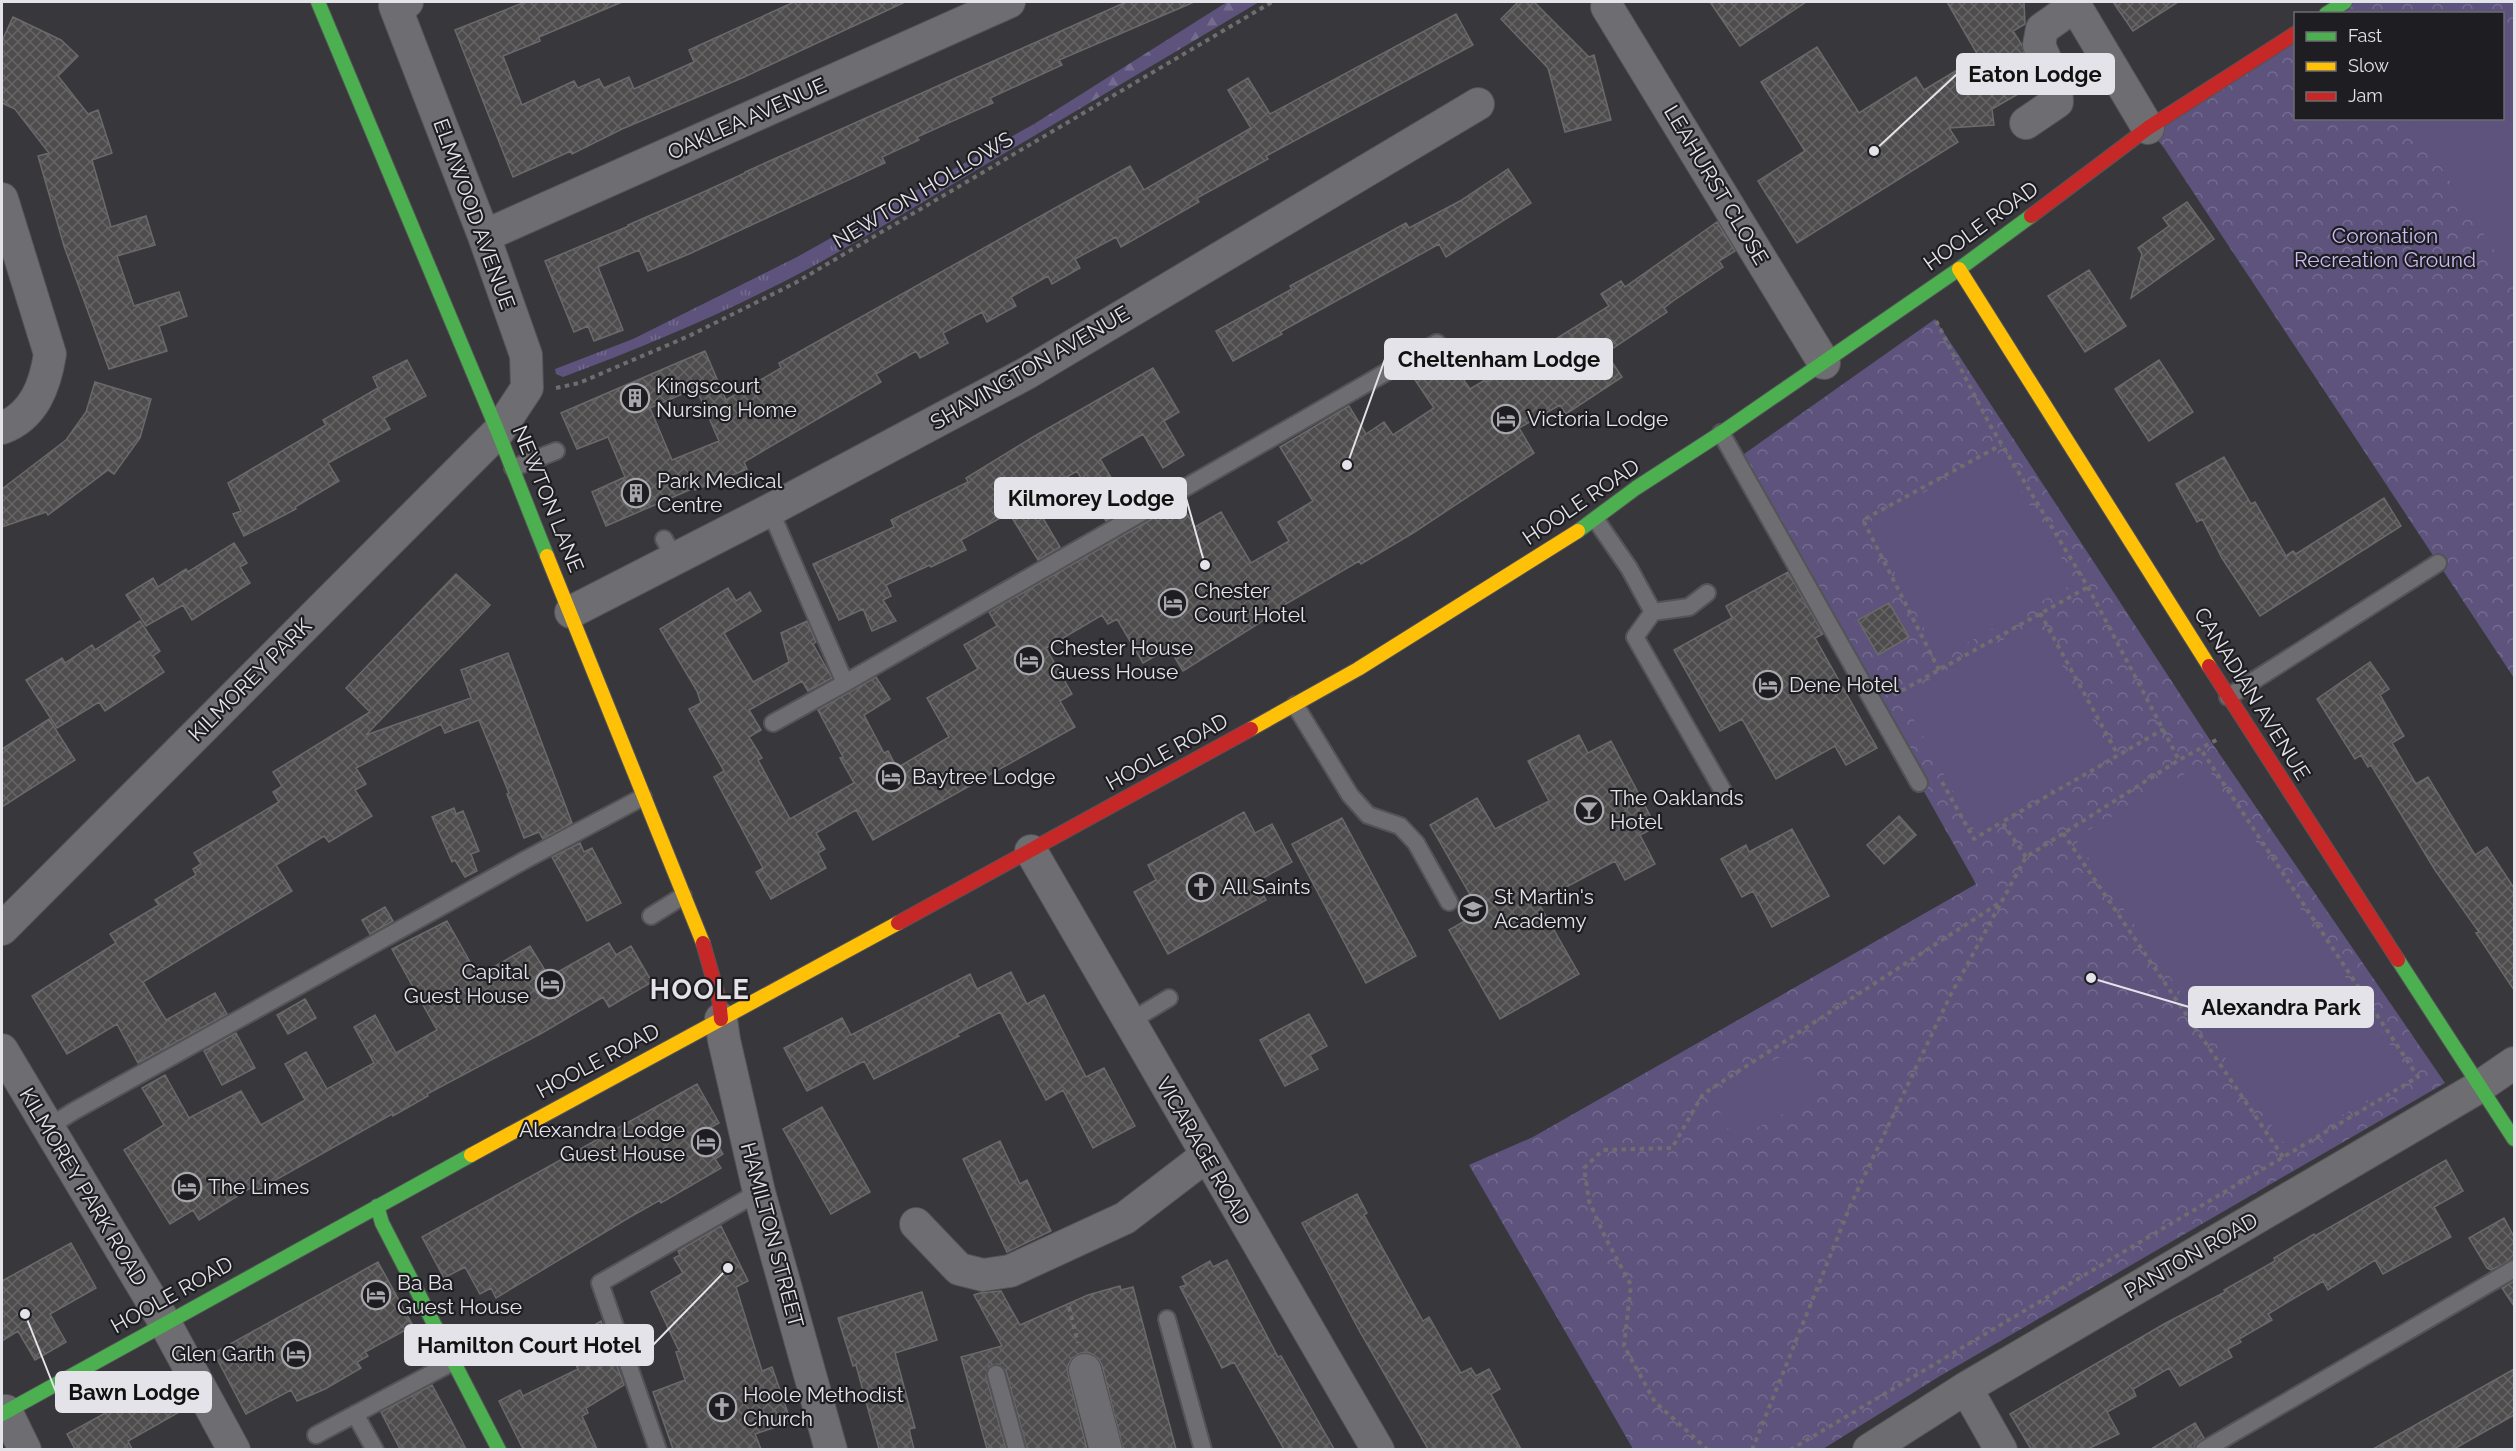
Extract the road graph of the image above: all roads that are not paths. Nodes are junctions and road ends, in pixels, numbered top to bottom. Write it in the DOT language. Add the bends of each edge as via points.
graph roads {
  1 [pos="318,2"];
  2 [pos="407,2"];
  3 [pos="1009,2"];
  4 [pos="2344,2"];
  5 [pos="2074,3"];
  6 [pos="1607,7"];
  7 [pos="2329,12"];
  8 [pos="2294,34"];
  9 [pos="1478,104"];
  10 [pos="2026,123"];
  11 [pos="2148,128"];
  12 [pos="2,199"];
  13 [pos="484,236"];
  14 [pos="1959,269"];
  15 [pos="1437,343"];
  16 [pos="1824,363"];
  17 [pos="2,428"];
  18 [pos="498,432"];
  19 [pos="1721,433"];
  20 [pos="556,451"];
  21 [pos="513,468"];
  22 [pos="770,510"];
  23 [pos="1596,520"];
  24 [pos="2438,562"];
  25 [pos="1707,593"];
  26 [pos="571,612"];
  27 [pos="1653,612"];
  28 [pos="845,683"];
  29 [pos="2228,697"];
  30 [pos="1295,705"];
  31 [pos="773,723"];
  32 [pos="1919,783"];
  33 [pos="1723,791"];
  34 [pos="643,797"];
  35 [pos="1031,851"];
  36 [pos="683,896"];
  37 [pos="1449,902"];
  38 [pos="651,916"];
  39 [pos="2,929"];
  40 [pos="1169,998"];
  41 [pos="721,1019"];
  42 [pos="1129,1022"];
  43 [pos="2,1050"];
  44 [pos="2514,1063"];
  45 [pos="2479,1087"];
  46 [pos="47,1128"];
  47 [pos="2514,1139"];
  48 [pos="1206,1156"];
  49 [pos="759,1192"];
  50 [pos="377,1206"];
  51 [pos="916,1224"];
  52 [pos="2514,1269"];
  53 [pos="1167,1318"];
  54 [pos="165,1323"];
  55 [pos="455,1361"];
  56 [pos="1085,1370"];
  57 [pos="996,1374"];
  58 [pos="1966,1388"];
  59 [pos="4,1412"];
  60 [pos="355,1414"];
  61 [pos="316,1435"];
  62 [pos="25,1449"];
  63 [pos="234,1449"];
  64 [pos="375,1449"];
  65 [pos="499,1449"];
  66 [pos="658,1449"];
  67 [pos="831,1449"];
  68 [pos="1017,1449"];
  69 [pos="1106,1449"];
  70 [pos="1203,1449"];
  71 [pos="1378,1449"];
  72 [pos="1869,1449"];
  73 [pos="2001,1449"];
  74 [pos="2204,1449"];
  1 -- 18 [label="main road, NEWTON LANE"];
  2 -- 13 [label="street, ELMWOOD AVENUE" via="394,6"];
  3 -- 13 [label="street, OAKLEA AVENUE"];
  4 -- 7 [label="main road"];
  5 -- 10 [label="street" via="2042,30 2039,45 2056,84 2057,102"];
  5 -- 11 [label="street"];
  6 -- 16 [label="street, LEAHURST CLOSE"];
  8 -- 11 [label="main road, HOOLE ROAD"];
  9 -- 22 [label="street, SHAVINGTON AVENUE" via="1027,373"];
  11 -- 14 [label="main road, HOOLE ROAD"];
  12 -- 17 [label="street" via="50,354 39,398 13,423"];
  13 -- 18 [label="street, ELMWOOD AVENUE" via="526,355 527,388"];
  14 -- 16 [label="main road, HOOLE ROAD"];
  14 -- 29 [label="main road, CANADIAN AVENUE"];
  15 -- 28 [label="lane"];
  16 -- 19 [label="main road, HOOLE ROAD"];
  18 -- 21 [label="main road, NEWTON LANE"];
  18 -- 39 [label="street, KILMOREY PARK"];
  19 -- 23 [label="main road, HOOLE ROAD" via="1636,488"];
  19 -- 32 [label="lane"];
  20 -- 21 [label="lane"];
  21 -- 26 [label="main road, NEWTON LANE"];
  22 -- 26 [label="street, SHAVINGTON AVENUE" via="669,549"];
  22 -- 28 [label="lane"];
  23 -- 27 [label="lane"];
  23 -- 30 [label="main road, HOOLE ROAD"];
  24 -- 29 [label="lane"];
  25 -- 27 [label="lane" via="1689,607"];
  26 -- 34 [label="main road, NEWTON LANE"];
  27 -- 33 [label="lane" via="1635,637"];
  28 -- 31 [label="lane"];
  29 -- 45 [label="main road, CANADIAN AVENUE"];
  30 -- 35 [label="main road, HOOLE ROAD"];
  30 -- 37 [label="lane" via="1350,795 1368,815 1400,826 1416,843"];
  34 -- 36 [label="main road, NEWTON LANE"];
  34 -- 46 [label="lane"];
  35 -- 41 [label="main road, HOOLE ROAD"];
  35 -- 42 [label="street, VICARAGE ROAD"];
  36 -- 38 [label="lane"];
  36 -- 41 [label="main road, NEWTON LANE" via="705,948"];
  40 -- 42 [label="lane"];
  41 -- 49 [label="street, HAMILTON STREET"];
  41 -- 50 [label="main road, HOOLE ROAD"];
  42 -- 48 [label="street, VICARAGE ROAD"];
  43 -- 46 [label="street, KILMOREY PARK ROAD"];
  44 -- 45 [label="street, PANTON ROAD"];
  45 -- 47 [label="main road, CANADIAN AVENUE"];
  45 -- 58 [label="street, PANTON ROAD"];
  46 -- 54 [label="street, KILMOREY PARK ROAD"];
  48 -- 51 [label="street" via="1125,1218 1010,1271 983,1275 958,1269"];
  48 -- 71 [label="street, VICARAGE ROAD"];
  49 -- 66 [label="lane" via="600,1283"];
  49 -- 67 [label="street, HAMILTON STREET"];
  50 -- 54 [label="main road, HOOLE ROAD"];
  50 -- 55 [label="main road" via="382,1223"];
  52 -- 74 [label="lane"];
  53 -- 70 [label="lane"];
  54 -- 59 [label="main road, HOOLE ROAD"];
  54 -- 63 [label="street, KILMOREY PARK ROAD"];
  55 -- 60 [label="lane"];
  55 -- 65 [label="main road"];
  56 -- 69 [label="street"];
  57 -- 68 [label="lane"];
  58 -- 72 [label="street, PANTON ROAD"];
  58 -- 73 [label="street"];
  59 -- 62 [label="street"];
  60 -- 61 [label="lane"];
  60 -- 64 [label="lane"];
}
